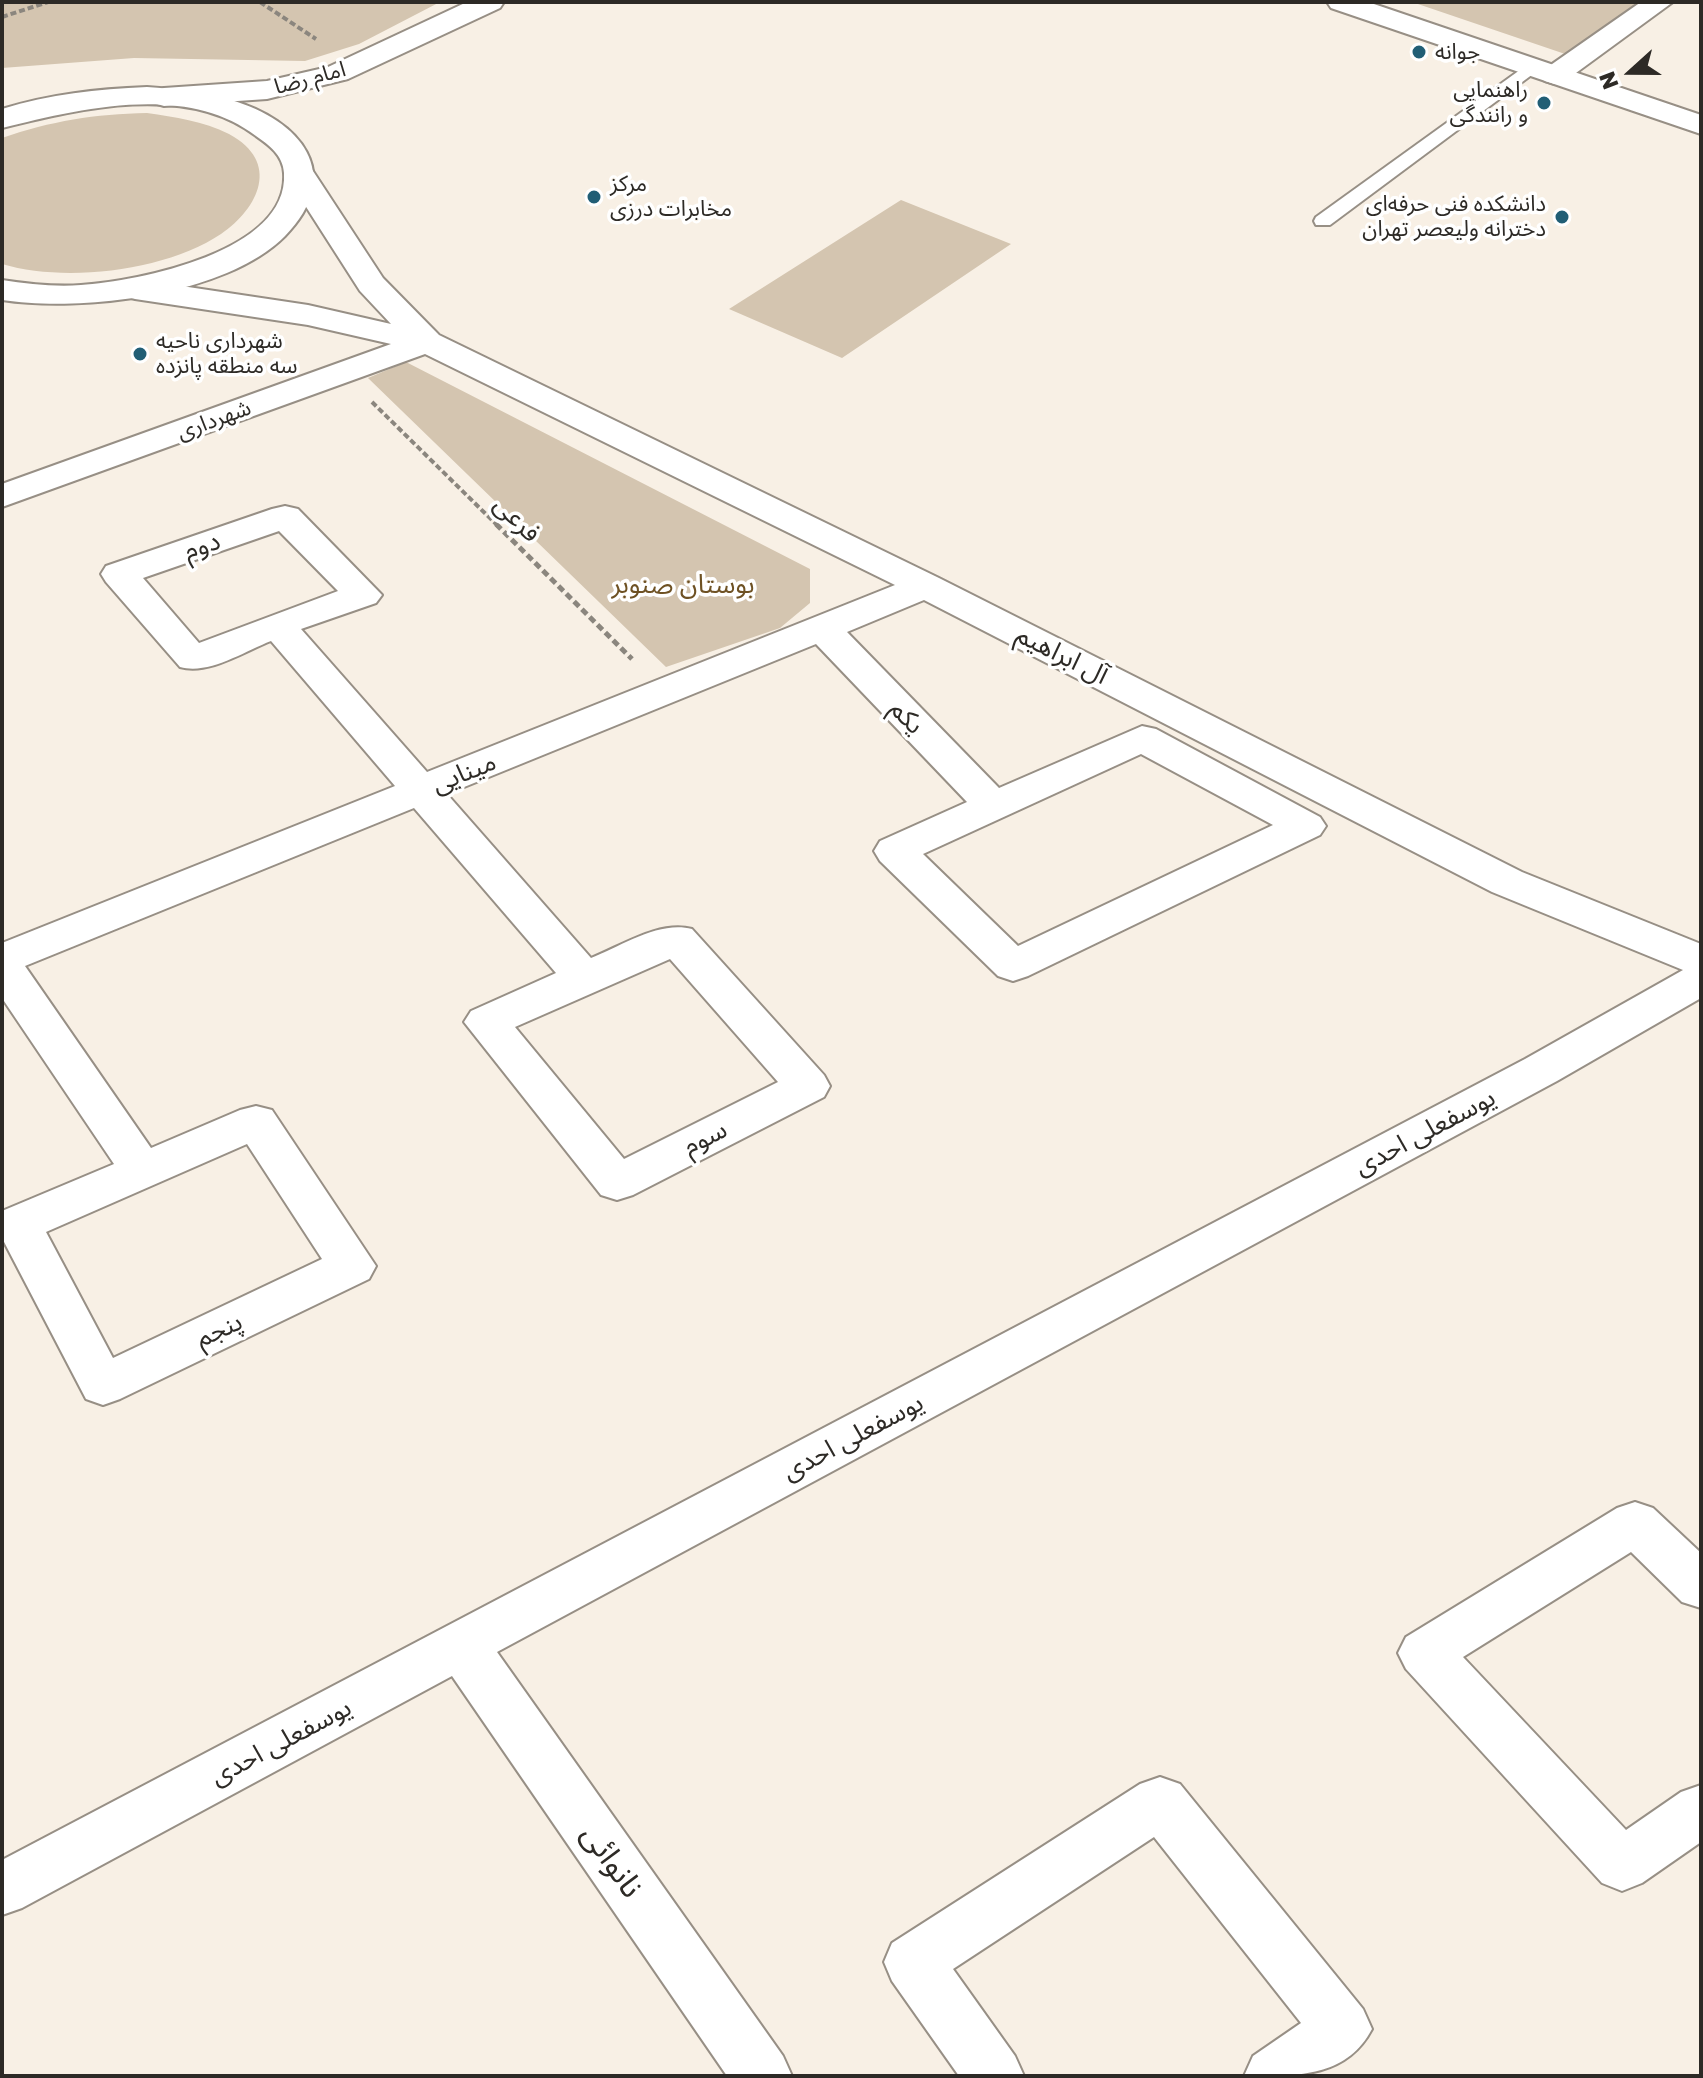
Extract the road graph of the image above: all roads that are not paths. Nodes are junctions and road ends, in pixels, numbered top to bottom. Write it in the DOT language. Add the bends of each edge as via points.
graph roads {
  1 [pos="490,2"];
  2 [pos="1341,2"];
  3 [pos="1659,2"];
  4 [pos="1543,71"];
  5 [pos="16,87"];
  6 [pos="115,97"];
  7 [pos="164,97"];
  8 [pos="2,119"];
  9 [pos="1701,125"];
  10 [pos="300,174"];
  11 [pos="1323,221"];
  12 [pos="135,289"];
  13 [pos="2,290"];
  14 [pos="79,295"];
  15 [pos="2,311"];
  16 [pos="427,342"];
  17 [pos="2,496"];
  18 [pos="926,586"];
  19 [pos="277,625"];
  20 [pos="822,628"];
  21 [pos="421,790"];
  22 [pos="993,806"];
  23 [pos="1701,961"];
  24 [pos="2,962"];
  25 [pos="584,978"];
  26 [pos="1701,979"];
  27 [pos="142,1170"];
  28 [pos="1701,1586"];
  29 [pos="462,1646"];
  30 [pos="1701,1810"];
  31 [pos="2,1889"];
  32 [pos="762,2076"];
  33 [pos="994,2076"];
  34 [pos="1274,2076"];
  1 -- 7 [label="street, امام رضا" via="338,73 267,90"];
  2 -- 4 [label="street"];
  3 -- 4 [label="street"];
  4 -- 9 [label="street"];
  4 -- 11 [label="lane"];
  5 -- 6 [label="street"];
  6 -- 7 [label="street"];
  6 -- 8 [label="street" via="65,102"];
  7 -- 10 [label="street" via="244,115 273,131 292,151"];
  10 -- 12 [label="street" via="295,201 281,220 239,254 191,275"];
  10 -- 16 [label="street" via="371,284"];
  12 -- 14 [label="street"];
  12 -- 16 [label="street" via="308,315"];
  13 -- 14 [label="street"];
  14 -- 15 [label="street"];
  16 -- 17 [label="street, شهرداری"];
  16 -- 18 [label="street, آل ابراهیم"];
  18 -- 20 [label="street, مینایی"];
  18 -- 23 [label="street, آل ابراهیم" via="1507,882"];
  19 -- 19 [label="street, دوم" via="193,659 119,574 285,517 363,595"];
  19 -- 21 [label="street"];
  20 -- 21 [label="street, مینایی"];
  20 -- 22 [label="street, یکم"];
  21 -- 24 [label="street, مینایی"];
  21 -- 25 [label="street"];
  22 -- 22 [label="street" via="895,851 1013,966 1306,826 1142,738"];
  24 -- 27 [label="street"];
  25 -- 25 [label="street, سوم" via="486,1022 617,1183 808,1086 677,939"];
  26 -- 29 [label="street, یوسفعلی احدی" via="1541,1070"];
  27 -- 27 [label="street, پنجم" via="18,1224 103,1385 352,1266 256,1122"];
  28 -- 30 [label="street" via="1635,1523 1425,1653 1622,1865"];
  29 -- 31 [label="street, یوسفعلی احدی"];
  29 -- 32 [label="street, نانوائی"];
  33 -- 34 [label="street" via="913,1962 1160,1802 1342,2029"];
}
